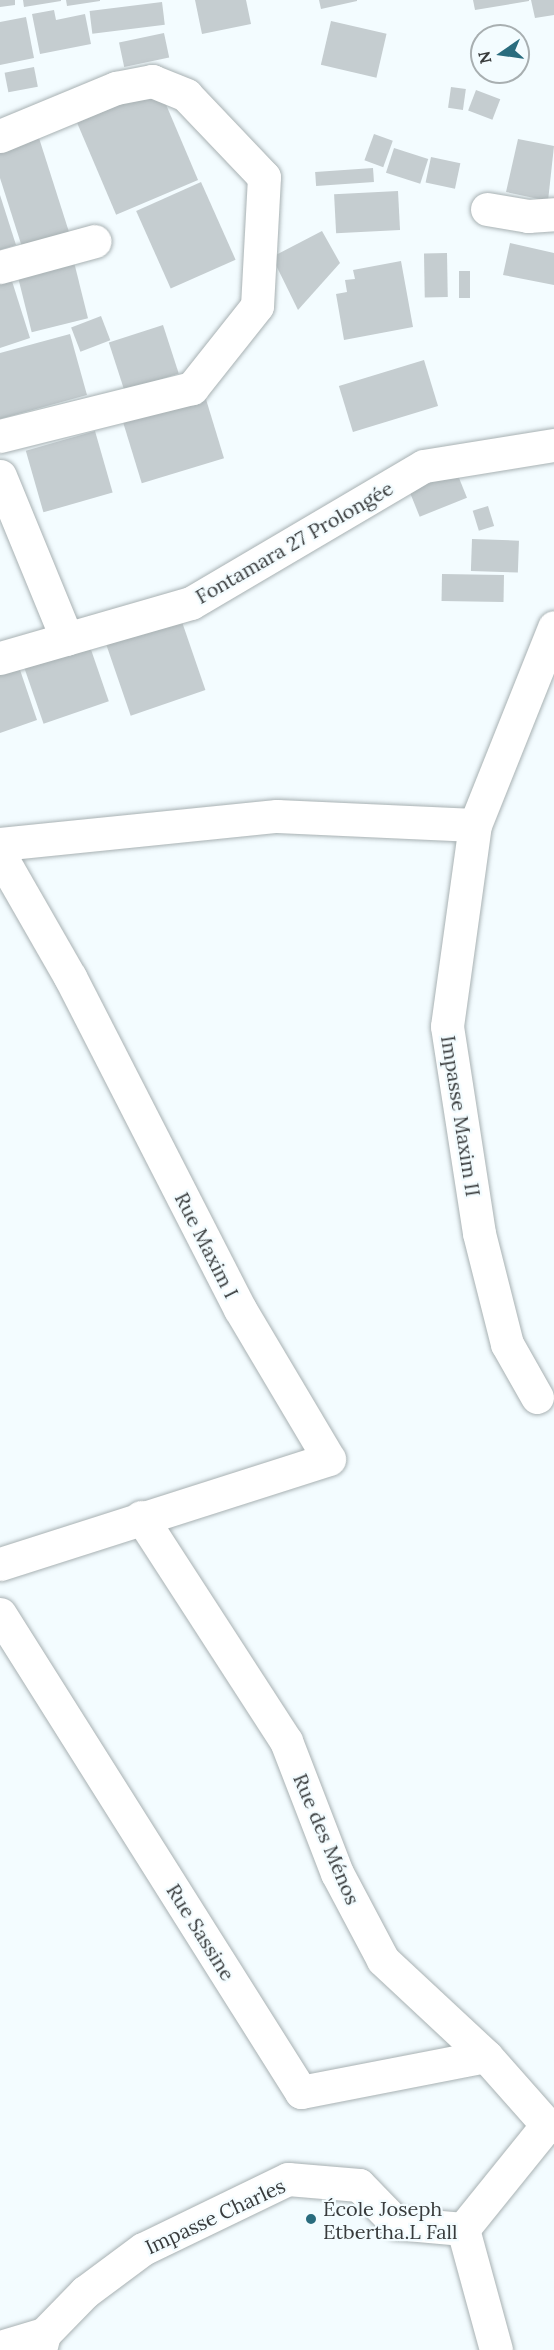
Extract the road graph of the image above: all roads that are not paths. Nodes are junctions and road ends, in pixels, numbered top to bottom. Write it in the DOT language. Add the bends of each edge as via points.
graph roads {
  1 [pos="0,136"];
  2 [pos="487,208"];
  3 [pos="554,214"];
  4 [pos="94,241"];
  5 [pos="0,267"];
  6 [pos="0,436"];
  7 [pos="554,445"];
  8 [pos="0,476"];
  9 [pos="554,627"];
  10 [pos="67,639"];
  11 [pos="0,658"];
  12 [pos="475,825"];
  13 [pos="0,844"];
  14 [pos="0,855"];
  15 [pos="537,1397"];
  16 [pos="141,1517"];
  17 [pos="0,1564"];
  18 [pos="0,1614"];
  19 [pos="486,2056"];
  20 [pos="550,2126"];
  21 [pos="463,2229"];
  22 [pos="42,2342"];
  23 [pos="0,2347"];
  24 [pos="496,2350"];
  1 -- 6 [label="street" via="116,88 152,81 186,95 264,177 257,306 192,388"];
  2 -- 3 [label="street" via="528,216"];
  4 -- 5 [label="street"];
  7 -- 10 [label="street, Fontamara 27 Prolongée" via="424,466 191,603"];
  8 -- 10 [label="street"];
  9 -- 12 [label="street, Impasse Maxim II"];
  10 -- 11 [label="street, Fontamara 27 Prolongée"];
  12 -- 13 [label="street" via="277,816"];
  12 -- 15 [label="street, Impasse Maxim II" via="447,1026 479,1233 507,1344"];
  14 -- 16 [label="street, Rue Maxim I" via="70,977 240,1309 329,1459"];
  16 -- 17 [label="street"];
  16 -- 19 [label="street, Rue des Ménos" via="286,1741 338,1873 383,1959"];
  18 -- 19 [label="street, Rue Sassine" via="301,2091"];
  19 -- 20 [label="street, Rue des Ménos"];
  20 -- 21 [label="street"];
  21 -- 22 [label="street, Impasse Charles" via="396,2223 359,2185 288,2179 143,2249 85,2292"];
  21 -- 24 [label="street"];
  22 -- 23 [label="street"];
}
